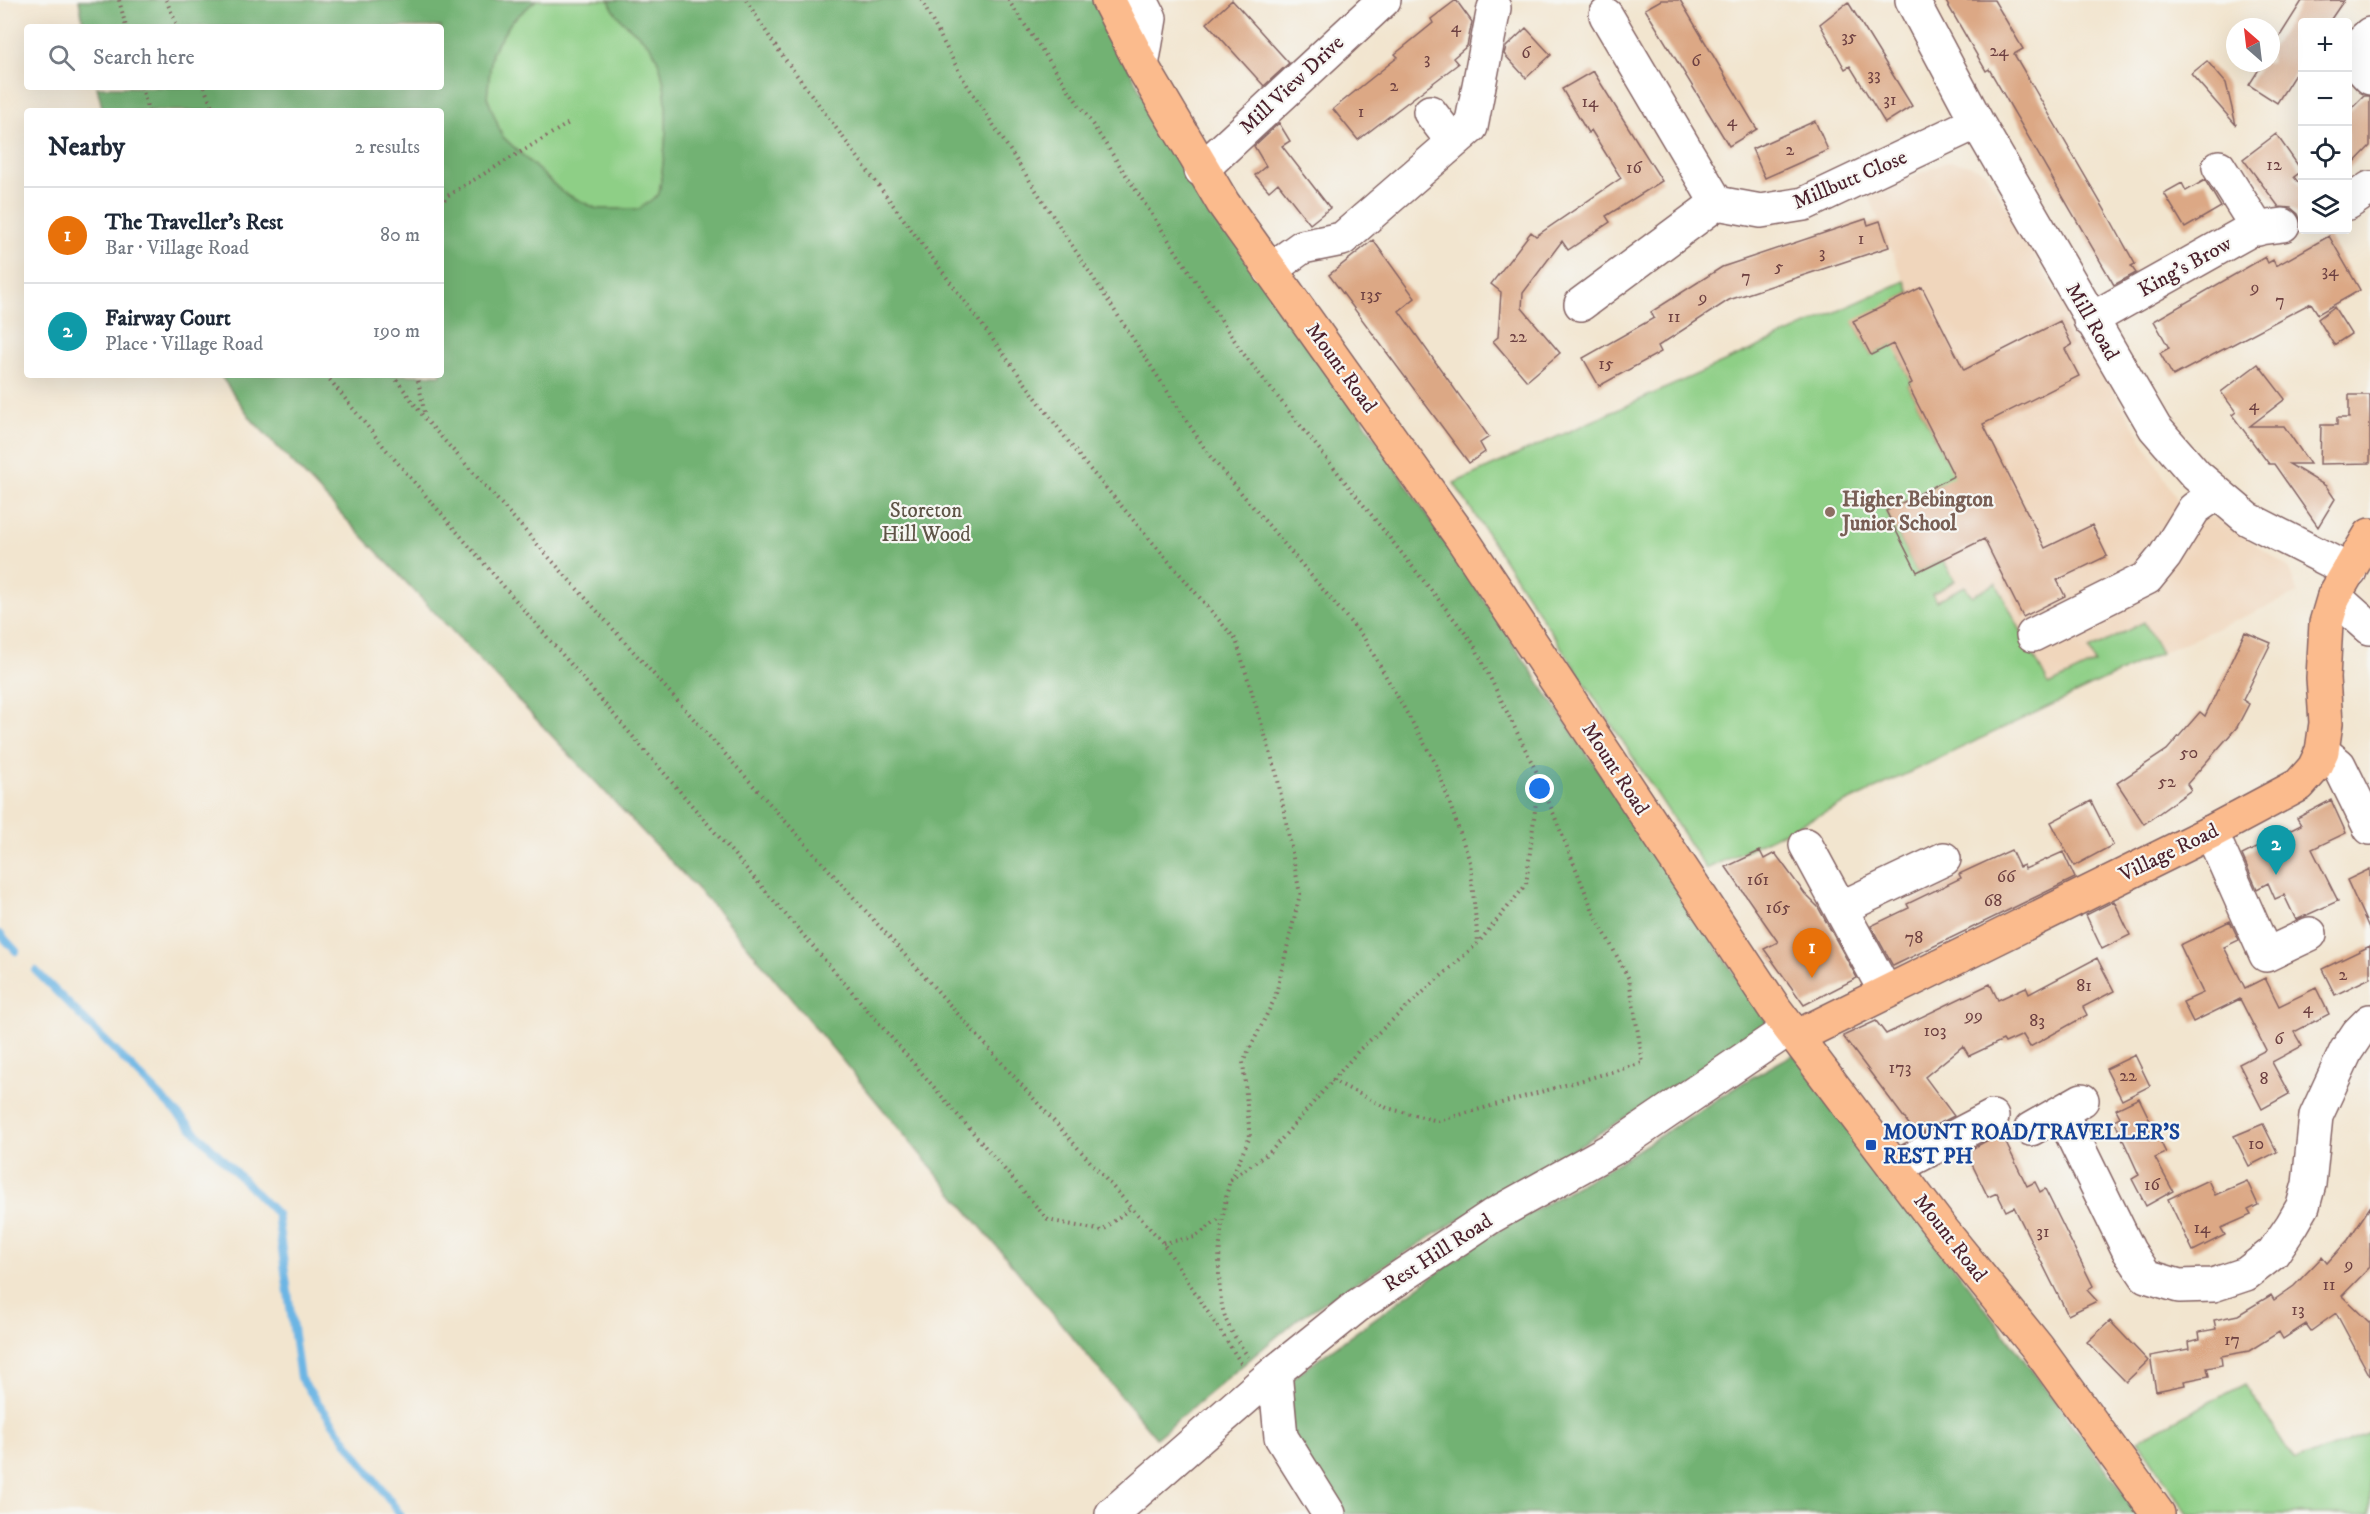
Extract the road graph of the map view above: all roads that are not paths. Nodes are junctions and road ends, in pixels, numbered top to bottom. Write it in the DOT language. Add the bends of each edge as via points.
graph roads {
  1 [pos="1108,0"];
  2 [pos="1141,0"];
  3 [pos="1384,0"];
  4 [pos="1912,0"];
  5 [pos="1494,8"];
  6 [pos="1606,15"];
  7 [pos="2370,34"];
  8 [pos="1142,66"];
  9 [pos="2370,78"];
  10 [pos="1430,112"];
  11 [pos="1977,122"];
  12 [pos="1454,142"];
  13 [pos="2219,167"];
  14 [pos="1201,170"];
  15 [pos="2370,188"];
  16 [pos="2352,200"];
  17 [pos="1717,203"];
  18 [pos="1270,270"];
  19 [pos="1581,304"];
  20 [pos="2090,320"];
  21 [pos="2217,493"];
  22 [pos="2370,536"];
  23 [pos="2342,583"];
  24 [pos="2370,628"];
  25 [pos="2033,635"];
  26 [pos="2322,751"];
  27 [pos="2370,828"];
  28 [pos="2211,832"];
  29 [pos="1806,845"];
  30 [pos="1944,859"];
  31 [pos="1841,908"];
  32 [pos="2310,934"];
  33 [pos="1885,992"];
  34 [pos="2370,1021"];
  35 [pos="1803,1029"];
  36 [pos="1992,1117"];
  37 [pos="2031,1129"];
  38 [pos="1895,1168"];
  39 [pos="1275,1372"];
  40 [pos="1112,1514"];
  41 [pos="1329,1514"];
  42 [pos="2158,1514"];
  1 -- 8 [label="main road, Mount Road"];
  2 -- 8 [label="street" via="1150,18"];
  3 -- 14 [label="street, Mill View Drive"];
  4 -- 11 [label="street, Mill Road"];
  5 -- 12 [label="street" via="1471,127"];
  6 -- 17 [label="street"];
  7 -- 9 [label="street" via="2351,58"];
  8 -- 14 [label="main road, Mount Road"];
  10 -- 12 [label="street"];
  11 -- 17 [label="street, Millbutt Close" via="1804,204 1761,211"];
  11 -- 20 [label="street, Mill Road"];
  12 -- 18 [label="street" via="1342,239 1302,247"];
  13 -- 20 [label="street, King's Brow" via="2270,227 2252,229"];
  14 -- 18 [label="main road, Mount Road"];
  15 -- 16 [label="street"];
  17 -- 19 [label="street"];
  18 -- 35 [label="main road, Mount Road" via="1461,537 1659,837"];
  20 -- 21 [label="street, Mill Road" via="2155,428"];
  21 -- 23 [label="street, Mill Road"];
  21 -- 25 [label="street" via="2194,509 2147,578"];
  22 -- 23 [label="main road, Village Road"];
  23 -- 24 [label="street, Mill Road"];
  23 -- 26 [label="main road, Village Road" via="2326,623 2326,723"];
  26 -- 27 [label="street" via="2339,765"];
  26 -- 28 [label="main road, Village Road" via="2314,768 2299,784"];
  28 -- 32 [label="street" via="2266,955"];
  28 -- 33 [label="main road, Village Road"];
  29 -- 31 [label="street"];
  30 -- 31 [label="street"];
  31 -- 33 [label="street"];
  33 -- 35 [label="main road, Village Road"];
  34 -- 37 [label="street" via="2346,1051 2316,1116 2309,1184 2297,1215 2273,1253 2246,1274 2213,1285 2179,1286 2146,1276 2129,1251 2072,1106"];
  35 -- 38 [label="main road, Mount Road"];
  35 -- 39 [label="street, Rest Hill Road" via="1614,1148 1492,1216 1367,1299"];
  36 -- 38 [label="street"];
  38 -- 42 [label="main road, Mount Road" via="2037,1347"];
  39 -- 40 [label="street, Rest Hill Road"];
  39 -- 41 [label="street" via="1281,1437"];
}
